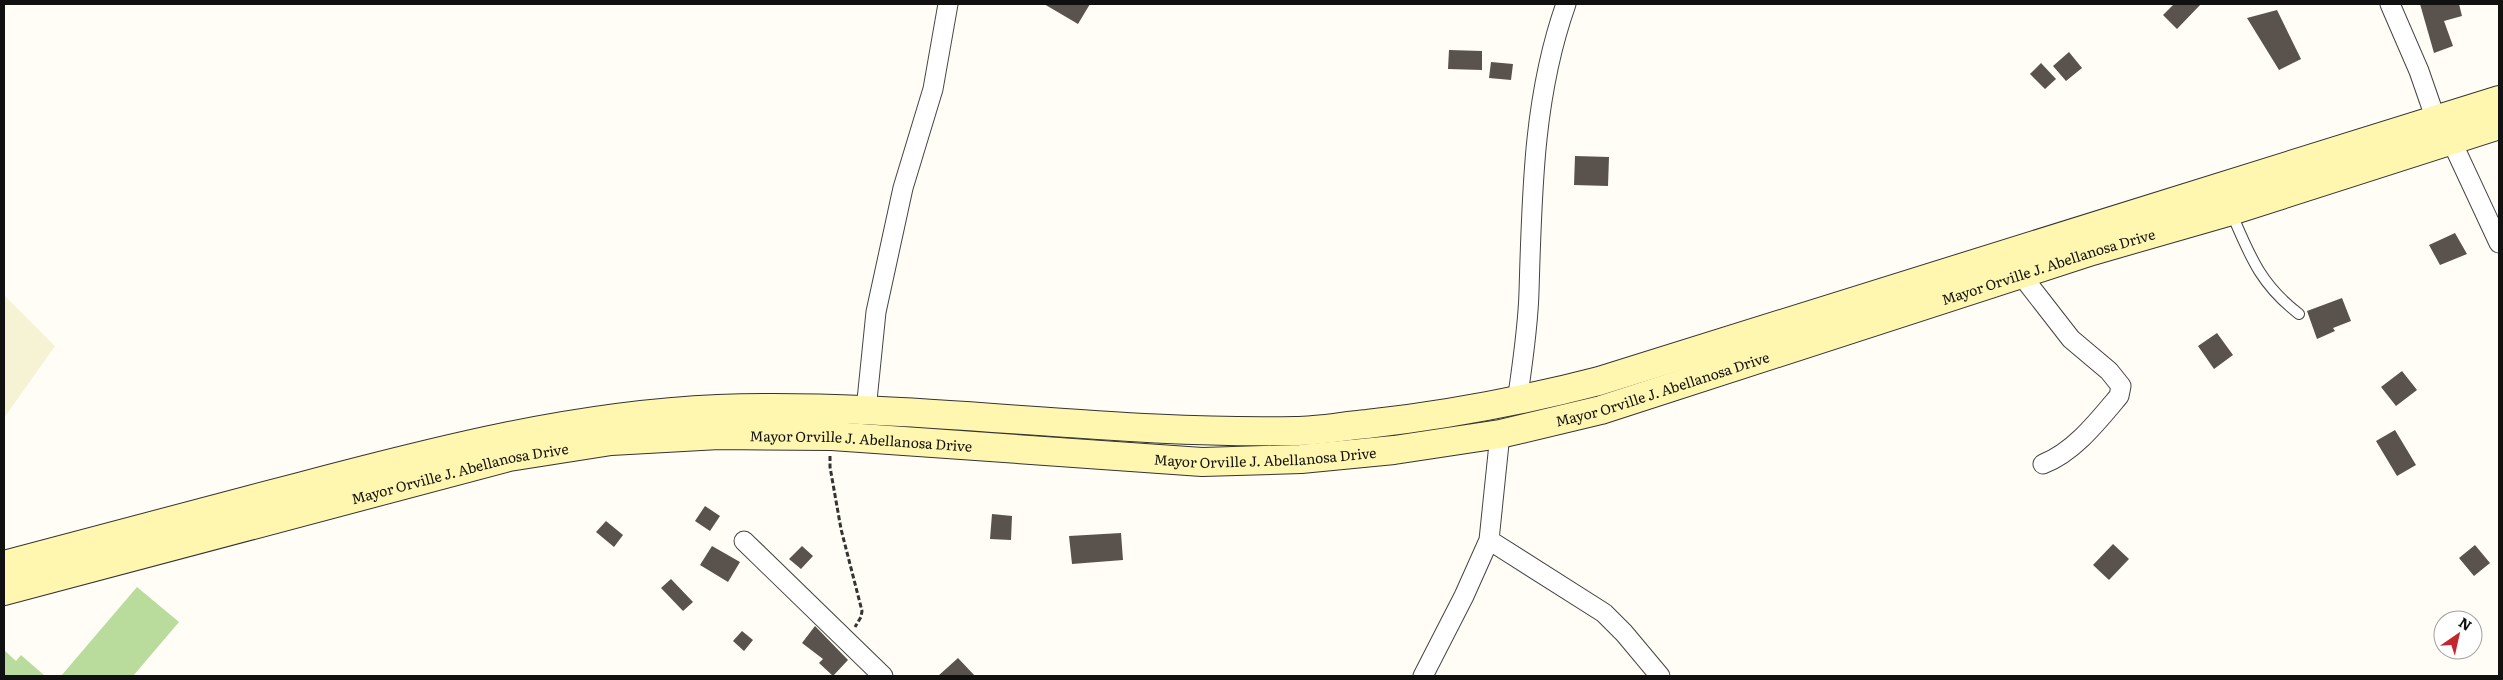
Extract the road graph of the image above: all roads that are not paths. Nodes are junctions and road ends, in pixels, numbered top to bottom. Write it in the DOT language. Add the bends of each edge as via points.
graph roads {
  1 [pos="948,4"];
  2 [pos="1566,4"];
  3 [pos="2390,4"];
  4 [pos="2499,100"];
  5 [pos="2499,125"];
  6 [pos="2443,130"];
  7 [pos="2231,211"];
  8 [pos="2499,243"];
  9 [pos="2022,276"];
  10 [pos="2299,314"];
  11 [pos="1736,337"];
  12 [pos="1744,363"];
  13 [pos="1517,402"];
  14 [pos="866,410"];
  15 [pos="1205,431"];
  16 [pos="1500,434"];
  17 [pos="1202,462"];
  18 [pos="2043,464"];
  19 [pos="1489,540"];
  20 [pos="744,541"];
  21 [pos="4,565"];
  22 [pos="4,591"];
  23 [pos="883,676"];
  24 [pos="1423,676"];
  25 [pos="1660,676"];
  1 -- 14 [label="street" via="933,89 903,188 876,312"];
  2 -- 13 [label="street" via="1548,61 1535,142 1529,293"];
  3 -- 6 [label="street"];
  4 -- 6 [label="main road, Mayor Orville J. Abellanosa Drive"];
  5 -- 6 [label="main road, Mayor Orville J. Abellanosa Drive"];
  6 -- 7 [label="main road, Mayor Orville J. Abellanosa Drive"];
  6 -- 8 [label="street"];
  6 -- 11 [label="main road, Mayor Orville J. Abellanosa Drive"];
  7 -- 9 [label="main road, Mayor Orville J. Abellanosa Drive" via="2092,251"];
  7 -- 10 [label="lane" via="2248,254 2269,288"];
  9 -- 12 [label="main road, Mayor Orville J. Abellanosa Drive"];
  9 -- 18 [label="street" via="2071,339 2109,371 2121,386 2119,396 2072,447"];
  11 -- 12 [label="main road"];
  11 -- 13 [label="main road, Mayor Orville J. Abellanosa Drive" via="1599,381"];
  12 -- 16 [label="main road, Mayor Orville J. Abellanosa Drive" via="1601,410"];
  13 -- 15 [label="main road, Mayor Orville J. Abellanosa Drive" via="1397,421 1300,431"];
  14 -- 15 [label="main road, Mayor Orville J. Abellanosa Drive"];
  14 -- 21 [label="main road, Mayor Orville J. Abellanosa Drive" via="718,409 603,419 504,435"];
  15 -- 17 [label="main road"];
  16 -- 17 [label="main road, Mayor Orville J. Abellanosa Drive" via="1356,454"];
  16 -- 19 [label="street"];
  17 -- 22 [label="main road, Mayor Orville J. Abellanosa Drive" via="832,436 719,435 611,441 509,457"];
  19 -- 24 [label="street"];
  19 -- 25 [label="street" via="1604,613"];
  20 -- 23 [label="street"];
}
